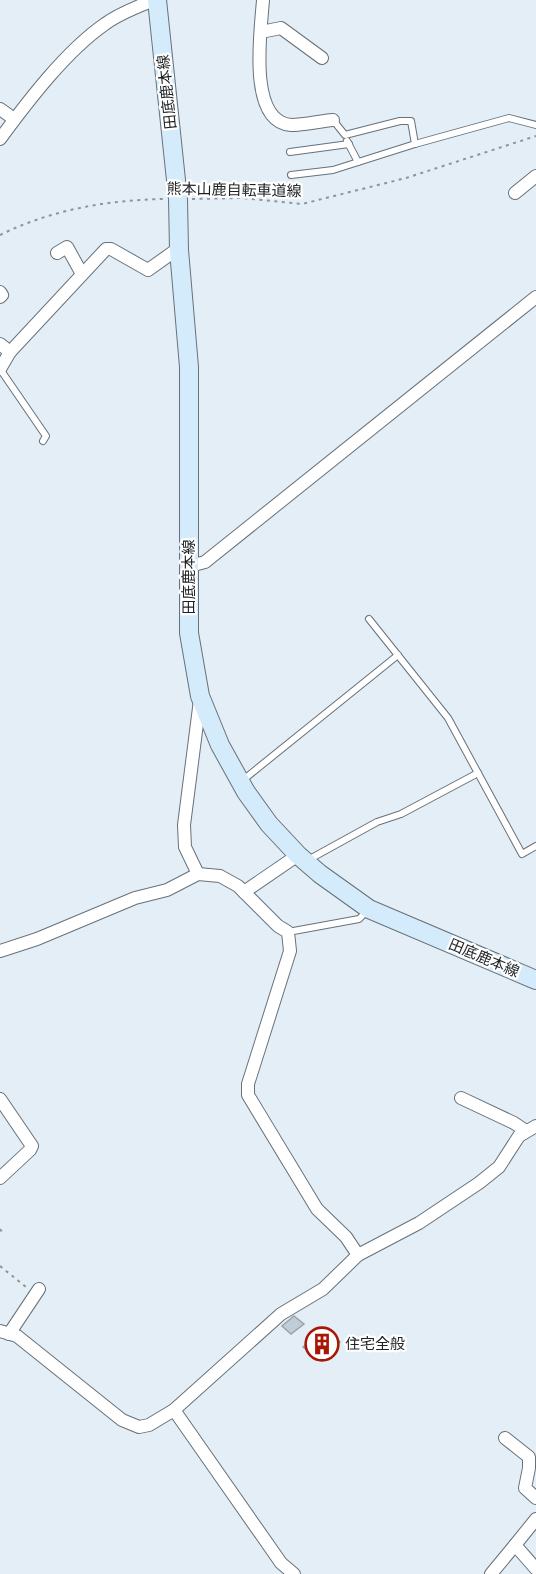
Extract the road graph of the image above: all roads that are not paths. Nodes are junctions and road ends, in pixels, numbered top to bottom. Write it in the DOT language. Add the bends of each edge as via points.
graph roads {
  1 [pos="155,0"];
  2 [pos="263,0"];
  3 [pos="261,32"];
  4 [pos="322,58"];
  5 [pos="0,109"];
  6 [pos="15,119"];
  7 [pos="333,120"];
  8 [pos="536,125"];
  9 [pos="345,135"];
  10 [pos="0,139"];
  11 [pos="349,144"];
  12 [pos="415,144"];
  13 [pos="290,152"];
  14 [pos="357,162"];
  15 [pos="291,175"];
  16 [pos="536,176"];
  17 [pos="515,193"];
  18 [pos="179,248"];
  19 [pos="57,253"];
  20 [pos="82,274"];
  21 [pos="0,292"];
  22 [pos="0,297"];
  23 [pos="536,297"];
  24 [pos="5,348"];
  25 [pos="0,369"];
  26 [pos="43,441"];
  27 [pos="190,566"];
  28 [pos="369,619"];
  29 [pos="398,655"];
  30 [pos="200,696"];
  31 [pos="478,773"];
  32 [pos="240,782"];
  33 [pos="536,846"];
  34 [pos="301,858"];
  35 [pos="198,874"];
  36 [pos="244,892"];
  37 [pos="369,909"];
  38 [pos="288,932"];
  39 [pos="0,951"];
  40 [pos="536,980"];
  41 [pos="461,1098"];
  42 [pos="0,1099"];
  43 [pos="531,1129"];
  44 [pos="0,1178"];
  45 [pos="358,1255"];
  46 [pos="37,1291"];
  47 [pos="3,1333"];
  48 [pos="174,1410"];
  49 [pos="505,1438"];
  50 [pos="536,1498"];
  51 [pos="536,1519"];
  52 [pos="515,1545"];
  53 [pos="536,1569"];
  54 [pos="294,1574"];
  55 [pos="491,1574"];
  1 -- 6 [label="street" via="105,24 70,54"];
  1 -- 18 [label="main road, 田底鹿本線" via="178,199"];
  2 -- 3 [label="street"];
  3 -- 4 [label="street" via="281,28"];
  3 -- 7 [label="street" via="262,97 272,114 291,124"];
  5 -- 6 [label="street"];
  6 -- 10 [label="street"];
  7 -- 9 [label="lane"];
  8 -- 12 [label="lane" via="508,118"];
  9 -- 11 [label="lane"];
  9 -- 12 [label="lane" via="411,121"];
  11 -- 13 [label="lane"];
  11 -- 14 [label="lane"];
  12 -- 14 [label="lane"];
  14 -- 15 [label="lane" via="333,170"];
  16 -- 17 [label="street"];
  18 -- 20 [label="street" via="148,270 106,249"];
  18 -- 27 [label="main road, 田底鹿本線" via="189,367"];
  19 -- 20 [label="street" via="67,247"];
  20 -- 24 [label="street"];
  21 -- 22 [label="street"];
  23 -- 27 [label="street" via="205,562"];
  24 -- 25 [label="street"];
  25 -- 26 [label="lane" via="46,436"];
  27 -- 30 [label="main road, 田底鹿本線" via="189,633"];
  28 -- 29 [label="lane"];
  29 -- 31 [label="lane" via="448,718"];
  29 -- 32 [label="lane"];
  30 -- 32 [label="main road, 田底鹿本線" via="219,745"];
  30 -- 35 [label="street" via="184,825 185,847"];
  31 -- 33 [label="lane" via="522,854"];
  31 -- 34 [label="lane" via="401,814"];
  32 -- 34 [label="main road, 田底鹿本線" via="269,824"];
  34 -- 36 [label="street"];
  34 -- 37 [label="main road, 田底鹿本線"];
  35 -- 36 [label="street" via="220,876"];
  35 -- 39 [label="street" via="167,890 135,898"];
  36 -- 38 [label="street"];
  37 -- 38 [label="lane" via="359,919"];
  37 -- 40 [label="main road, 田底鹿本線"];
  38 -- 45 [label="street" via="290,951 248,1095 317,1209 346,1237"];
  41 -- 43 [label="street"];
  42 -- 44 [label="street" via="32,1146"];
  43 -- 45 [label="street" via="519,1136 498,1167 479,1183 419,1223"];
  45 -- 48 [label="street" via="323,1289 281,1314"];
  46 -- 47 [label="street"];
  47 -- 48 [label="street" via="17,1336 133,1425 149,1425"];
  48 -- 54 [label="street" via="281,1563"];
  49 -- 50 [label="street" via="529,1456 525,1488"];
  51 -- 52 [label="street"];
  52 -- 53 [label="street"];
  52 -- 55 [label="street"];
}
